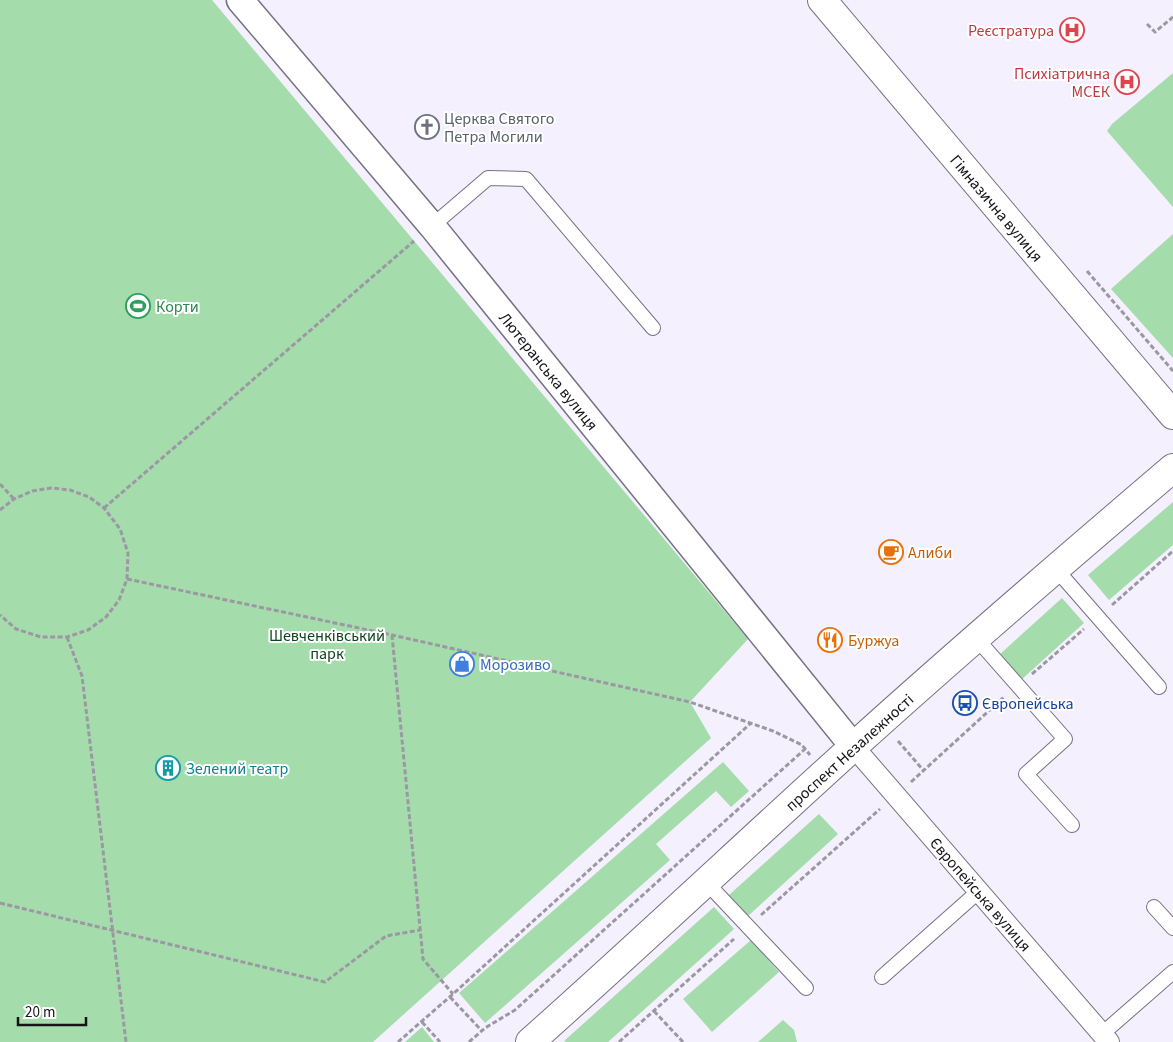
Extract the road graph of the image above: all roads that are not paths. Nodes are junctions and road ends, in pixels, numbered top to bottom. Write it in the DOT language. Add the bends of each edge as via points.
graph roads {
  1 [pos="240,0"];
  2 [pos="822,0"];
  3 [pos="432,226"];
  4 [pos="652,328"];
  5 [pos="1173,416"];
  6 [pos="1173,468"];
  7 [pos="1055,568"];
  8 [pos="976,638"];
  9 [pos="1160,687"];
  10 [pos="853,746"];
  11 [pos="1072,825"];
  12 [pos="706,882"];
  13 [pos="979,892"];
  14 [pos="1154,907"];
  15 [pos="1173,928"];
  16 [pos="1173,972"];
  17 [pos="882,977"];
  18 [pos="806,988"];
  19 [pos="1106,1038"];
  20 [pos="530,1042"];
  1 -- 3 [label="street, Лютеранська вулиця"];
  2 -- 5 [label="street, Гімназична вулиця"];
  3 -- 4 [label="lane" via="488,178 526,179"];
  3 -- 10 [label="street, Лютеранська вулиця"];
  6 -- 7 [label="street, проспект Незалежності"];
  7 -- 8 [label="street, проспект Незалежності"];
  7 -- 9 [label="lane"];
  8 -- 10 [label="street, проспект Незалежності"];
  8 -- 11 [label="lane" via="1065,739 1026,774"];
  10 -- 12 [label="street, проспект Незалежності"];
  10 -- 13 [label="street, Європейська вулиця"];
  12 -- 18 [label="lane"];
  12 -- 20 [label="street, проспект Незалежності"];
  13 -- 17 [label="lane"];
  13 -- 19 [label="street, Європейська вулиця"];
  14 -- 15 [label="lane"];
  16 -- 19 [label="lane"];
}
